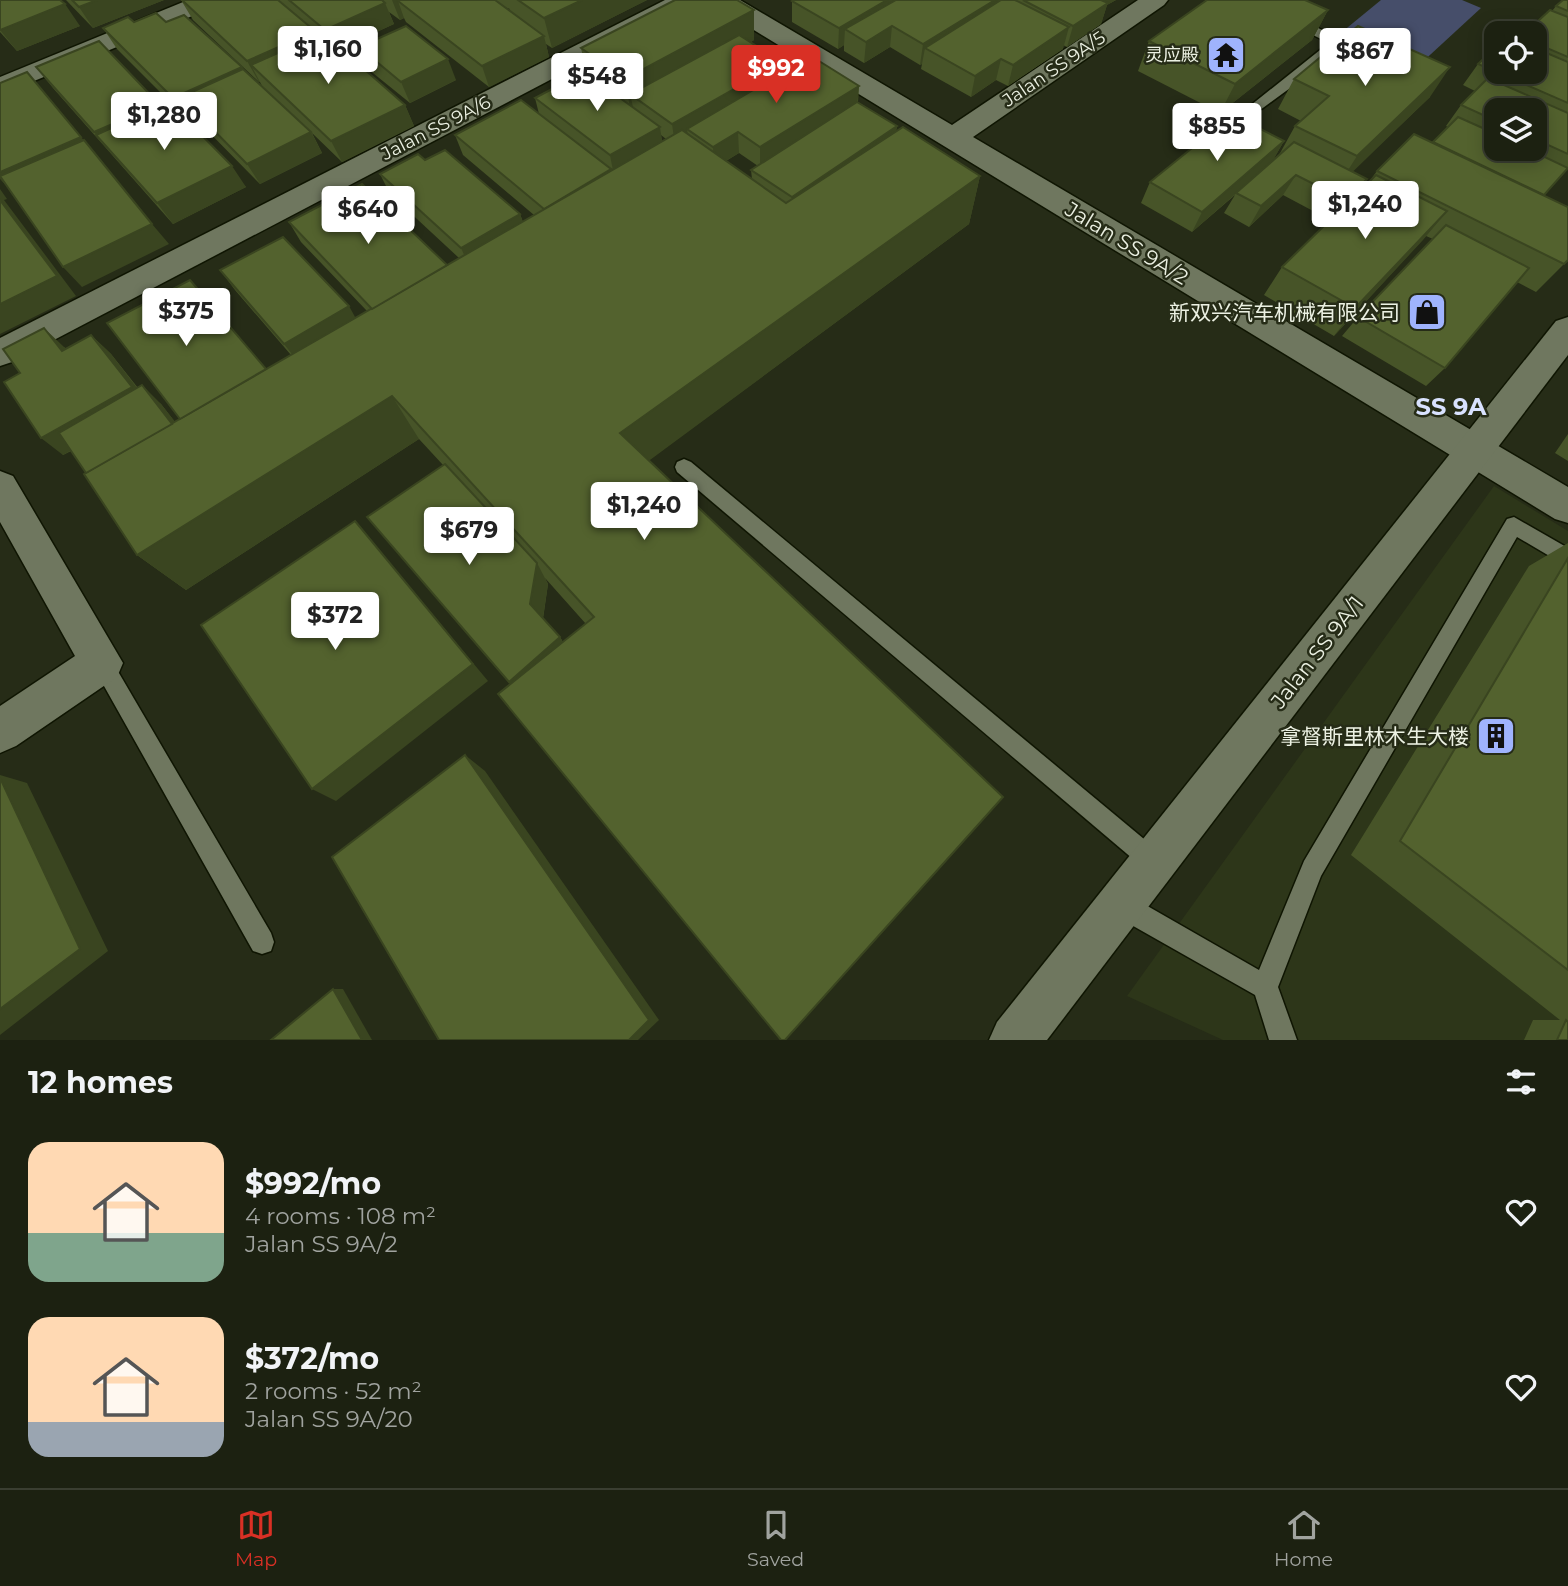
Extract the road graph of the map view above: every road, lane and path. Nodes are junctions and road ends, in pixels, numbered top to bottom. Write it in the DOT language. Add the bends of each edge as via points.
graph roads {
  1 [pos="210,0"];
  2 [pos="684,0"];
  3 [pos="722,0"];
  4 [pos="1154,0"];
  5 [pos="1248,0"];
  6 [pos="0,87"];
  7 [pos="1241,120"];
  8 [pos="953,138"];
  9 [pos="1568,330"];
  10 [pos="0,353"];
  11 [pos="1474,451"];
  12 [pos="684,467"];
  13 [pos="0,487"];
  14 [pos="1568,507"];
  15 [pos="1568,558"];
  16 [pos="103,663"];
  17 [pos="4,716"];
  18 [pos="1154,862"];
  19 [pos="1121,905"];
  20 [pos="262,942"];
  21 [pos="1265,987"];
  22 [pos="1015,1040"];
  23 [pos="1284,1040"];
  1 -- 6 [label="street"];
  2 -- 10 [label="street, Jalan SS 9A/6"];
  3 -- 8 [label="street, Jalan SS 9A/2"];
  4 -- 8 [label="street, Jalan SS 9A/5"];
  5 -- 7 [label="lane" via="1328,38 1332,47"];
  8 -- 11 [label="street, Jalan SS 9A/2"];
  9 -- 11 [label="street, Jalan SS 9A/1"];
  11 -- 14 [label="street, Jalan SS 9A/2"];
  11 -- 18 [label="street, Jalan SS 9A/1"];
  12 -- 18 [label="lane"];
  13 -- 16 [label="street"];
  15 -- 21 [label="lane" via="1514,525 1312,869"];
  16 -- 17 [label="street"];
  16 -- 20 [label="lane"];
  18 -- 19 [label="street, Jalan SS 9A/1"];
  19 -- 21 [label="lane"];
  19 -- 22 [label="street, Jalan SS 9A/1"];
  21 -- 23 [label="lane"];
}
